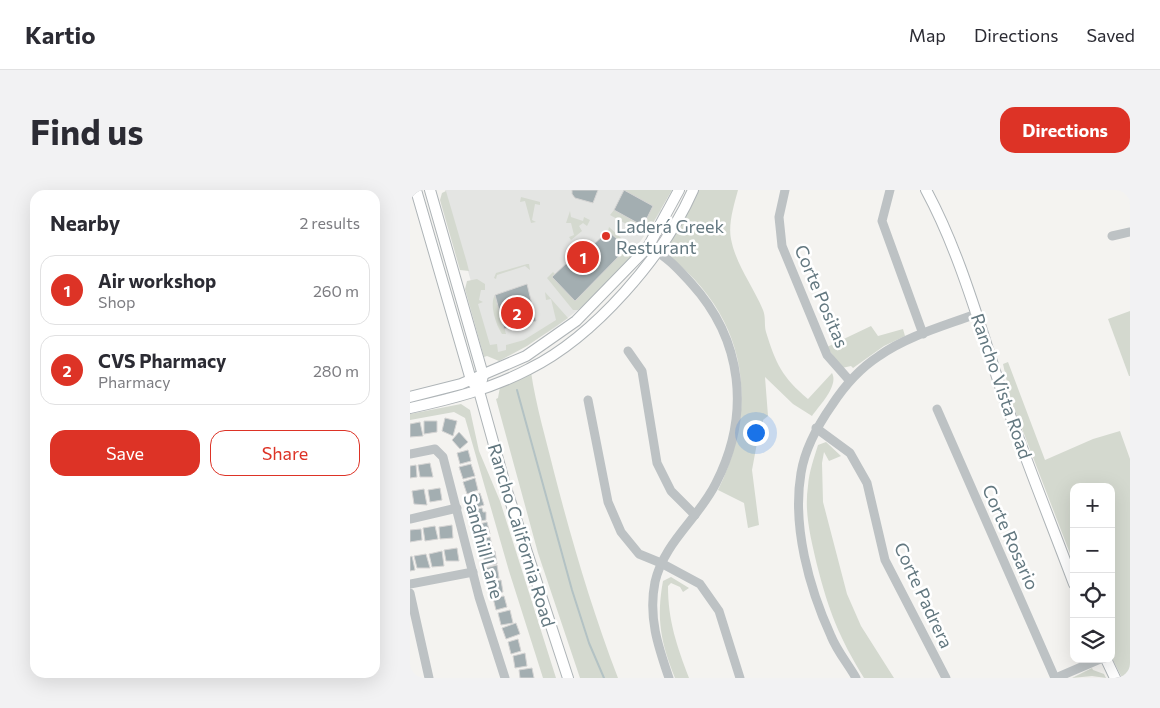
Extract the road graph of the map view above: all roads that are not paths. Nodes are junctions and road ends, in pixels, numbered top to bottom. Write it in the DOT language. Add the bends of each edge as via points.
graph roads {
  1 [pos="416,190"];
  2 [pos="430,190"];
  3 [pos="679,190"];
  4 [pos="693,190"];
  5 [pos="785,190"];
  6 [pos="890,190"];
  7 [pos="926,190"];
  8 [pos="1130,232"];
  9 [pos="1112,236"];
  10 [pos="653,250"];
  11 [pos="976,314"];
  12 [pos="923,334"];
  13 [pos="628,351"];
  14 [pos="483,375"];
  15 [pos="471,380"];
  16 [pos="849,380"];
  17 [pos="479,391"];
  18 [pos="410,395"];
  19 [pos="588,400"];
  20 [pos="412,408"];
  21 [pos="937,409"];
  22 [pos="816,428"];
  23 [pos="410,454"];
  24 [pos="458,508"];
  25 [pos="695,515"];
  26 [pos="410,519"];
  27 [pos="661,563"];
  28 [pos="473,572"];
  29 [pos="1070,573"];
  30 [pos="410,584"];
  31 [pos="410,593"];
  32 [pos="1091,663"];
  33 [pos="1108,663"];
  34 [pos="428,678"];
  35 [pos="505,678"];
  36 [pos="568,678"];
  37 [pos="669,678"];
  38 [pos="740,678"];
  39 [pos="856,678"];
  40 [pos="946,678"];
  41 [pos="1056,678"];
  42 [pos="1115,678"];
  1 -- 15 [label="main road, Rancho California Road"];
  2 -- 14 [label="main road"];
  3 -- 10 [label="main road"];
  4 -- 10 [label="main road"];
  5 -- 16 [label="street, Corte Positas" via="779,217 782,246 827,355"];
  6 -- 12 [label="street" via="882,221"];
  7 -- 11 [label="main road, Rancho Vista Road"];
  8 -- 9 [label="street"];
  10 -- 14 [label="main road" via="576,321 526,356"];
  10 -- 17 [label="main road" via="595,321 581,333 529,369"];
  10 -- 25 [label="street" via="704,298 718,319 732,351 739,398 732,442 716,484"];
  11 -- 12 [label="street"];
  11 -- 29 [label="main road, Rancho Vista Road"];
  12 -- 16 [label="street" via="879,355"];
  13 -- 25 [label="street" via="642,370 657,463 671,492"];
  14 -- 15 [label="main road"];
  14 -- 17 [label="main road, Rancho California Road"];
  15 -- 17 [label="main road, Rancho California Road"];
  15 -- 18 [label="main road"];
  16 -- 22 [label="street"];
  17 -- 20 [label="main road"];
  17 -- 36 [label="main road, Rancho California Road" via="506,488"];
  18 -- 20 [label="street"];
  19 -- 27 [label="street" via="608,502 620,532 639,554"];
  21 -- 41 [label="street, Corte Rosario"];
  22 -- 39 [label="street" via="801,472 802,540 814,591 831,637"];
  22 -- 40 [label="street, Corte Padrera" via="850,453 867,483 885,560"];
  23 -- 24 [label="street, Sandhill Lane" via="435,449 440,453"];
  24 -- 26 [label="street"];
  24 -- 28 [label="street, Sandhill Lane"];
  25 -- 27 [label="street" via="672,543"];
  27 -- 37 [label="street" via="655,582 654,638"];
  27 -- 38 [label="street" via="700,584 719,611"];
  28 -- 30 [label="street"];
  28 -- 35 [label="street, Sandhill Lane"];
  31 -- 34 [label="street"];
  32 -- 41 [label="street"];
  33 -- 42 [label="main road"];
}
